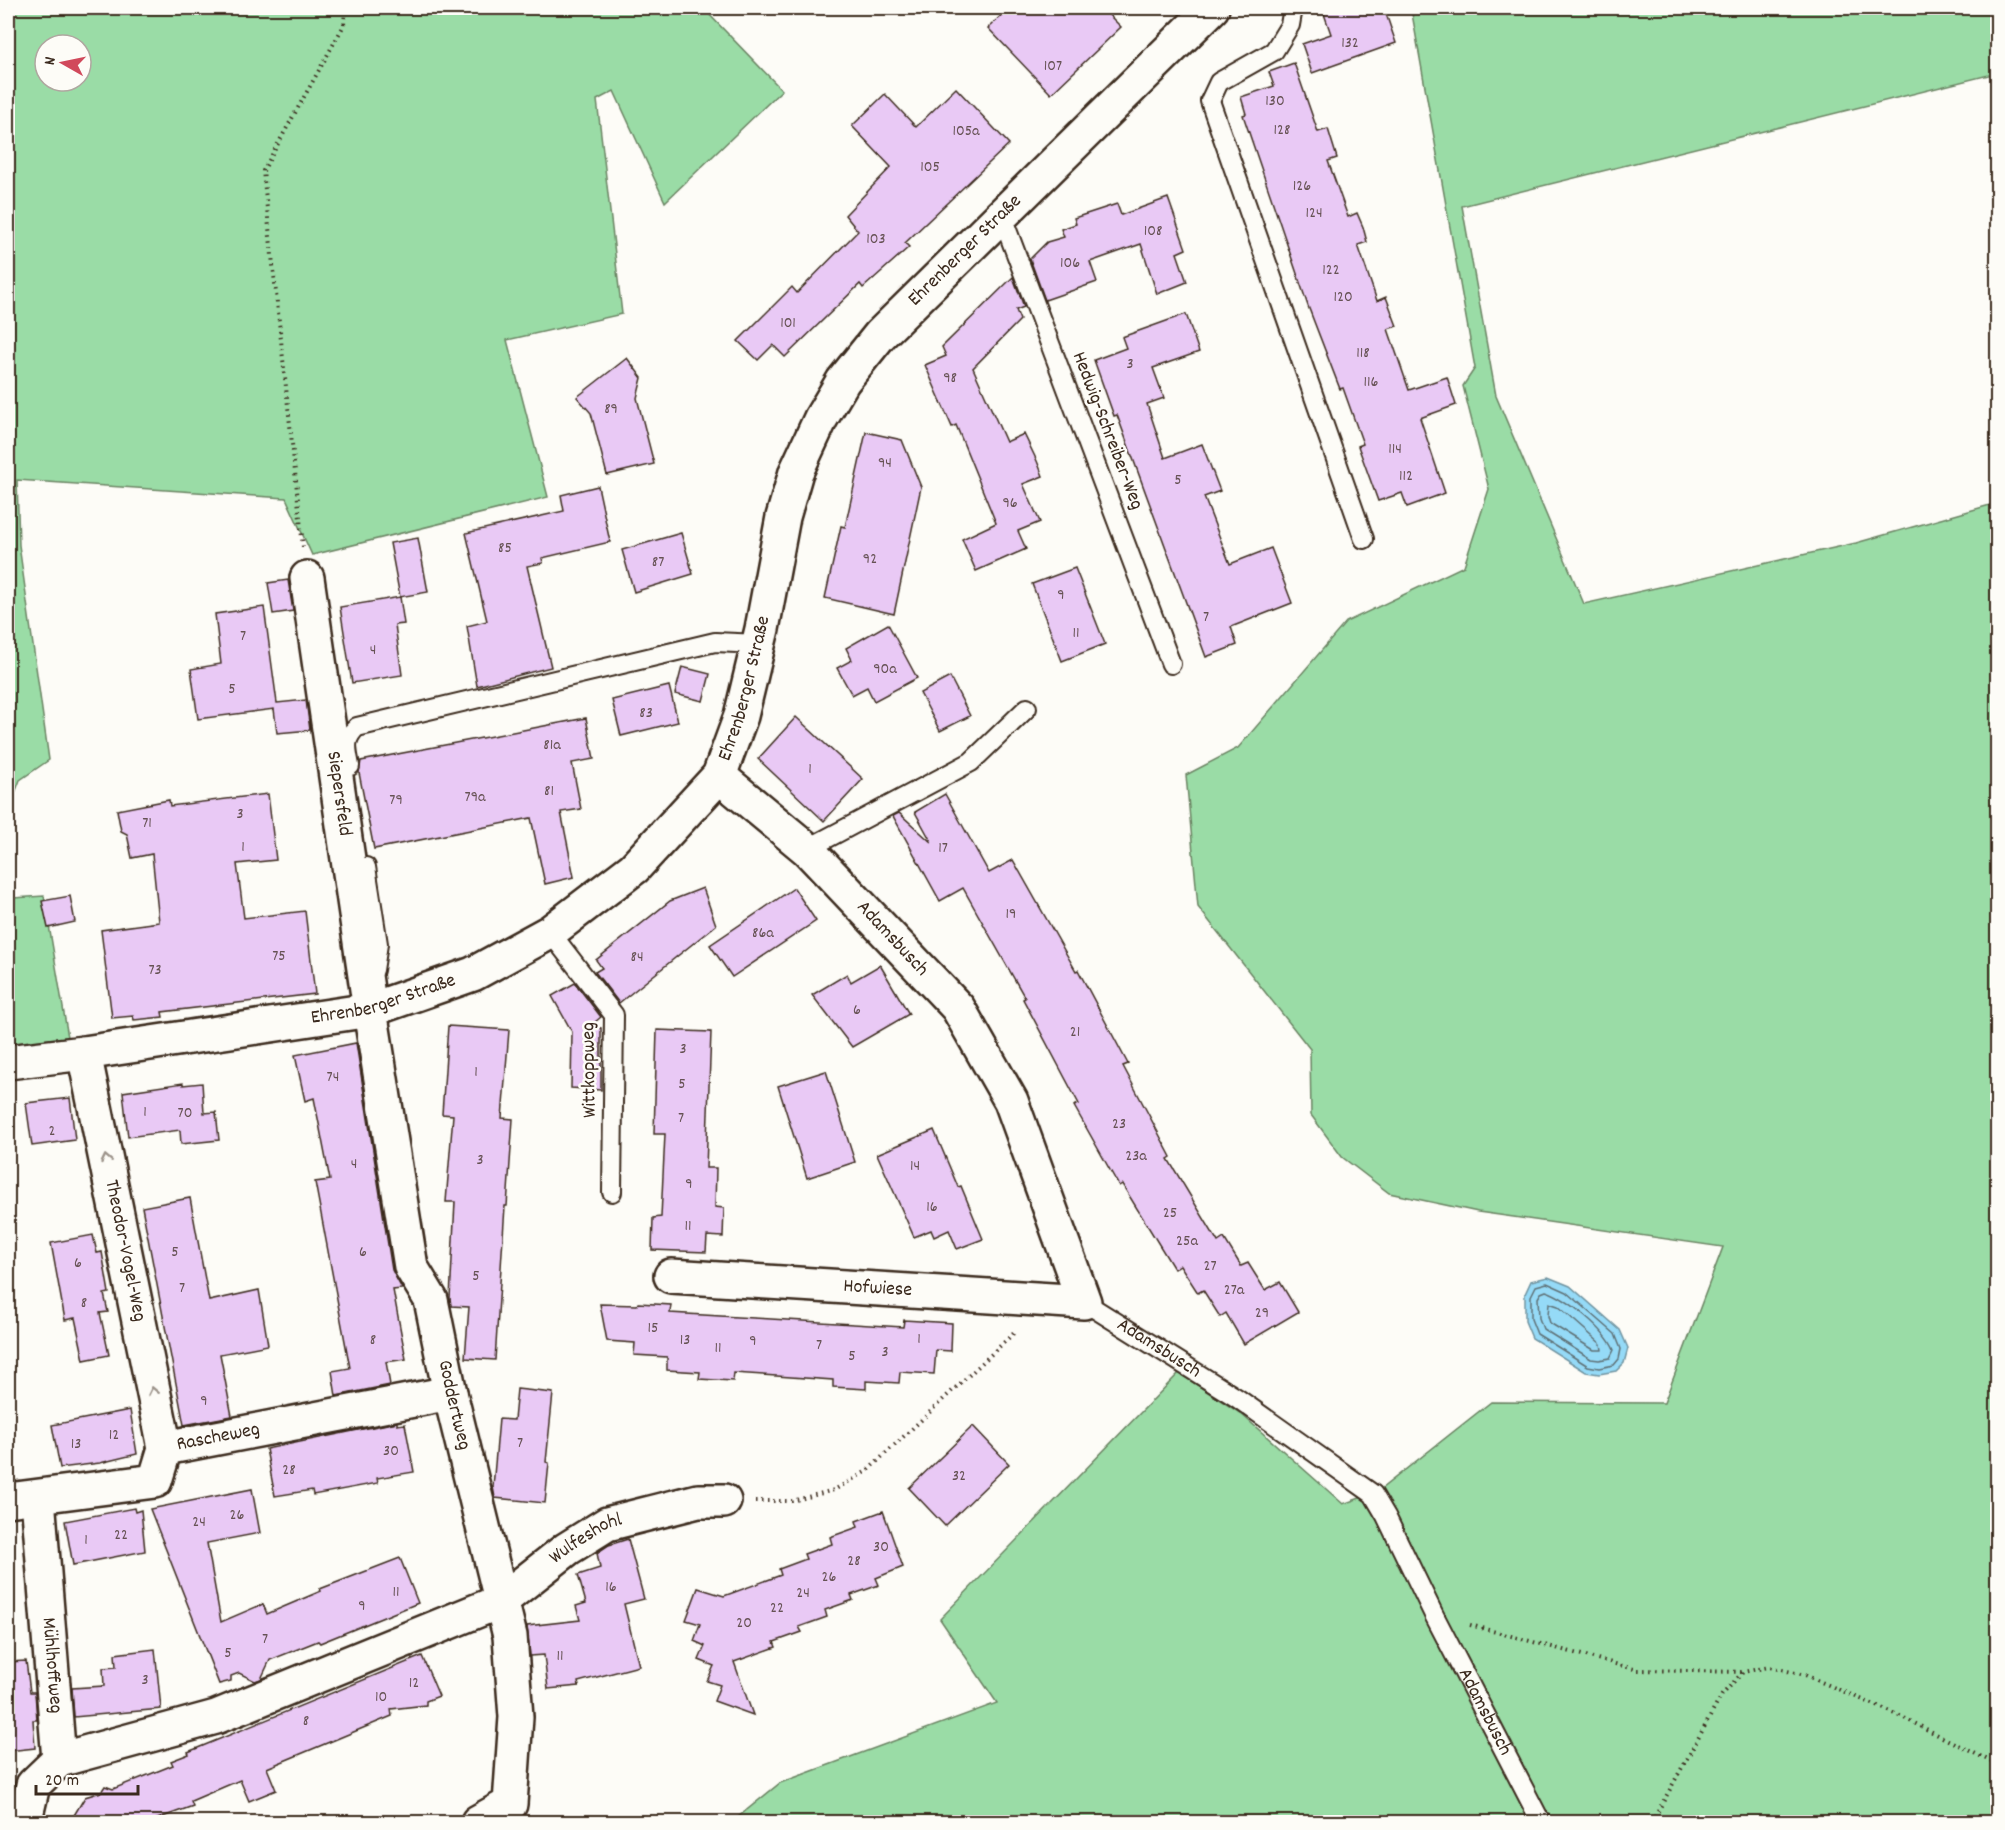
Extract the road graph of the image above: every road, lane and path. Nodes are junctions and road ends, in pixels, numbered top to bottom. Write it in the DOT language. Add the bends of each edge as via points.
graph roads {
  1 [pos="345,8"];
  2 [pos="1212,8"];
  3 [pos="1293,8"];
  4 [pos="1001,214"];
  5 [pos="1364,539"];
  6 [pos="307,578"];
  7 [pos="759,644"];
  8 [pos="1171,664"];
  9 [pos="1027,708"];
  10 [pos="719,776"];
  11 [pos="807,849"];
  12 [pos="550,932"];
  13 [pos="370,1010"];
  14 [pos="84,1053"];
  15 [pos="8,1062"];
  16 [pos="612,1192"];
  17 [pos="670,1276"];
  18 [pos="1084,1302"];
  19 [pos="1017,1330"];
  20 [pos="450,1393"];
  21 [pos="165,1448"];
  22 [pos="23,1499"];
  23 [pos="724,1501"];
  24 [pos="501,1601"];
  25 [pos="1434,1615"];
  26 [pos="1743,1672"];
  27 [pos="59,1760"];
  28 [pos="1998,1765"];
  29 [pos="27,1822"];
  30 [pos="478,1822"];
  31 [pos="1540,1822"];
  32 [pos="1652,1822"];
  1 -- 6 [label="path" via="344,25 263,171"];
  2 -- 4 [label="street, Ehrenberger Straße"];
  3 -- 5 [label="lane" via="1290,25 1274,51 1219,82 1210,101"];
  4 -- 7 [label="street, Ehrenberger Straße" via="880,335 843,381 821,418 796,472 783,517"];
  4 -- 8 [label="lane, Hedwig-Schreiber-Weg"];
  6 -- 13 [label="street, Siepersfeld"];
  7 -- 10 [label="street, Ehrenberger Straße" via="741,716"];
  7 -- 13 [label="lane" via="715,642 357,727 346,746 378,944"];
  9 -- 11 [label="lane" via="971,762"];
  10 -- 11 [label="street, Adamsbusch"];
  10 -- 12 [label="street, Ehrenberger Straße" via="634,868"];
  11 -- 18 [label="street, Adamsbusch" via="958,1008 1011,1101"];
  12 -- 13 [label="street, Ehrenberger Straße" via="473,974"];
  12 -- 16 [label="lane, Wittkoppweg" via="614,1015"];
  13 -- 14 [label="street, Ehrenberger Straße"];
  13 -- 20 [label="street, Goddertweg" via="411,1267 431,1300"];
  14 -- 15 [label="street, Ehrenberger Straße"];
  21 -- 14 [label="street, Theodor-Vogel-Weg, one-way"];
  17 -- 18 [label="street, Hofwiese"];
  18 -- 25 [label="lane, Adamsbusch" via="1237,1398 1373,1494"];
  19 -- 23 [label="path" via="867,1471 834,1490 792,1500"];
  20 -- 21 [label="street, Rascheweg"];
  20 -- 24 [label="street, Goddertweg"];
  21 -- 22 [label="street, Rascheweg" via="155,1481"];
  22 -- 27 [label="street, Mühlhoffweg"];
  23 -- 24 [label="street, Wulfeshohl" via="698,1501 607,1524 567,1549"];
  24 -- 27 [label="street, Wulfeshohl" via="216,1717"];
  24 -- 30 [label="street, Goddertweg" via="510,1636 516,1717 510,1804"];
  25 -- 26 [label="path" via="1638,1670"];
  25 -- 31 [label="lane, Adamsbusch"];
  26 -- 28 [label="path" via="1769,1667 1805,1675 1898,1715"];
  26 -- 32 [label="path" via="1722,1695"];
  27 -- 29 [label="street" via="33,1785"];
}
